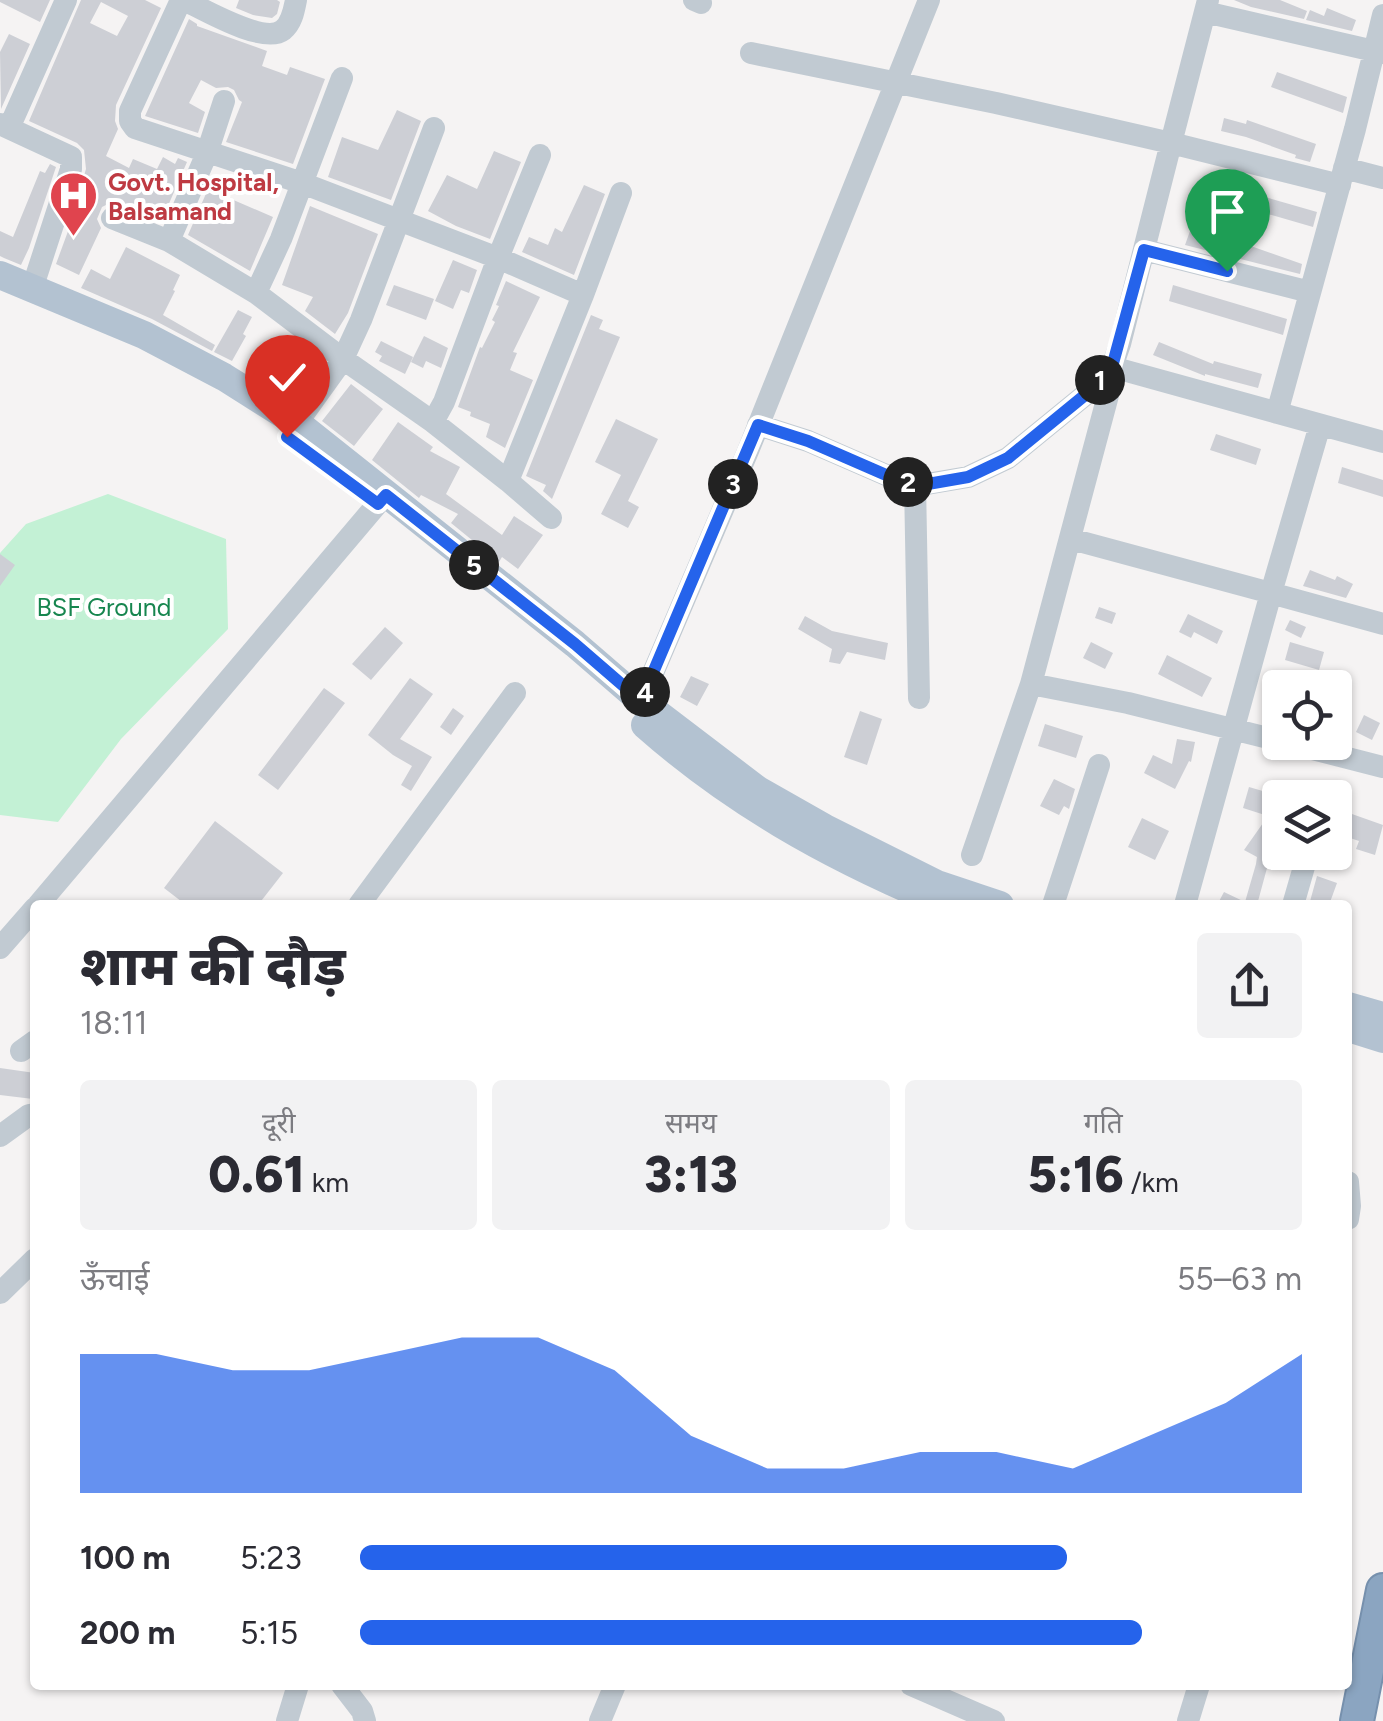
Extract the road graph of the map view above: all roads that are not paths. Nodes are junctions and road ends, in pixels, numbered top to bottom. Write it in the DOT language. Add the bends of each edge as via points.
graph roads {
  1 [pos="66,0"];
  2 [pos="182,0"];
  3 [pos="296,0"];
  4 [pos="929,0"];
  5 [pos="1206,6"];
  6 [pos="1383,15"];
  7 [pos="1379,52"];
  8 [pos="752,53"];
  9 [pos="342,78"];
  10 [pos="896,84"];
  11 [pos="224,101"];
  12 [pos="5,126"];
  13 [pos="434,128"];
  14 [pos="1171,143"];
  15 [pos="206,153"];
  16 [pos="540,156"];
  17 [pos="1342,176"];
  18 [pos="1383,178"];
  19 [pos="302,182"];
  20 [pos="621,193"];
  21 [pos="112,218"];
  22 [pos="401,220"];
  23 [pos="169,241"];
  24 [pos="1144,250"];
  25 [pos="498,258"];
  26 [pos="0,274"];
  27 [pos="32,289"];
  28 [pos="0,292"];
  29 [pos="1310,292"];
  30 [pos="256,293"];
  31 [pos="584,295"];
  32 [pos="141,342"];
  33 [pos="343,359"];
  34 [pos="1112,367"];
  35 [pos="1277,413"];
  36 [pos="433,422"];
  37 [pos="297,423"];
  38 [pos="758,425"];
  39 [pos="1320,425"];
  40 [pos="1383,442"];
  41 [pos="508,481"];
  42 [pos="915,484"];
  43 [pos="382,500"];
  44 [pos="551,518"];
  45 [pos="1071,539"];
  46 [pos="1271,593"];
  47 [pos="1383,624"];
  48 [pos="1031,684"];
  49 [pos="515,692"];
  50 [pos="918,698"];
  51 [pos="641,701"];
  52 [pos="1233,729"];
  53 [pos="1262,737"];
  54 [pos="1352,760"];
  55 [pos="1099,766"];
  56 [pos="1383,768"];
  57 [pos="972,855"];
  58 [pos="1303,870"];
  59 [pos="42,900"];
  60 [pos="363,900"];
  61 [pos="930,900"];
  62 [pos="985,900"];
  63 [pos="1055,900"];
  64 [pos="1186,900"];
  65 [pos="1294,900"];
  66 [pos="30,914"];
  67 [pos="0,948"];
  68 [pos="1352,1007"];
  69 [pos="1383,1016"];
  70 [pos="1352,1029"];
  71 [pos="1383,1039"];
  72 [pos="30,1116"];
  73 [pos="0,1136"];
  74 [pos="30,1264"];
  75 [pos="0,1293"];
  76 [pos="1383,1590"];
  77 [pos="297,1690"];
  78 [pos="346,1690"];
  79 [pos="613,1690"];
  80 [pos="923,1690"];
  81 [pos="1198,1690"];
  82 [pos="1383,1698"];
  83 [pos="288,1721"];
  84 [pos="365,1721"];
  85 [pos="600,1721"];
  86 [pos="994,1721"];
  87 [pos="1188,1721"];
  88 [pos="1357,1721"];
  89 [pos="1378,1721"];
  1 -- 12 [label="street"];
  2 -- 3 [label="street" via="262,34 283,30"];
  2 -- 15 [label="street" via="130,121"];
  4 -- 10 [label="street"];
  5 -- 7 [label="street"];
  5 -- 14 [label="street"];
  6 -- 7 [label="street"];
  7 -- 17 [label="street"];
  8 -- 10 [label="street"];
  9 -- 19 [label="street"];
  10 -- 14 [label="street"];
  10 -- 38 [label="street"];
  11 -- 15 [label="street"];
  12 -- 27 [label="street" via="70,157"];
  13 -- 22 [label="street"];
  14 -- 17 [label="street"];
  14 -- 24 [label="street"];
  15 -- 19 [label="street"];
  15 -- 23 [label="street"];
  16 -- 25 [label="street"];
  17 -- 18 [label="street"];
  17 -- 29 [label="street"];
  19 -- 22 [label="street"];
  19 -- 30 [label="street"];
  20 -- 31 [label="street"];
  21 -- 23 [label="street"];
  22 -- 25 [label="street"];
  22 -- 33 [label="street"];
  23 -- 30 [label="street"];
  24 -- 29 [label="street"];
  24 -- 34 [label="street"];
  25 -- 31 [label="street"];
  25 -- 36 [label="street"];
  26 -- 27 [label="main road"];
  27 -- 32 [label="main road"];
  28 -- 32 [label="main road"];
  29 -- 35 [label="street"];
  30 -- 33 [label="street"];
  31 -- 41 [label="street"];
  32 -- 37 [label="main road" via="224,377"];
  32 -- 43 [label="main road"];
  33 -- 36 [label="street"];
  33 -- 37 [label="street"];
  34 -- 35 [label="street"];
  34 -- 42 [label="street" via="1008,458 968,477"];
  34 -- 45 [label="street"];
  35 -- 39 [label="street"];
  36 -- 41 [label="street"];
  37 -- 43 [label="main road"];
  38 -- 42 [label="street"];
  38 -- 51 [label="street"];
  39 -- 40 [label="street"];
  39 -- 46 [label="street"];
  41 -- 44 [label="street"];
  42 -- 50 [label="street"];
  43 -- 51 [label="main road"];
  43 -- 59 [label="street"];
  43 -- 61 [label="main road" via="709,778 806,839"];
  45 -- 46 [label="street"];
  45 -- 48 [label="street"];
  46 -- 47 [label="street"];
  46 -- 52 [label="street"];
  48 -- 52 [label="street"];
  48 -- 57 [label="street"];
  49 -- 60 [label="street"];
  51 -- 62 [label="main road" via="758,790 937,884"];
  52 -- 53 [label="street"];
  52 -- 64 [label="street"];
  54 -- 56 [label="street"];
  55 -- 63 [label="street"];
  58 -- 65 [label="street"];
  66 -- 67 [label="street"];
  68 -- 69 [label="main road"];
  70 -- 71 [label="main road"];
  72 -- 73 [label="street"];
  74 -- 75 [label="street"];
  76 -- 88 [label="highway"];
  77 -- 83 [label="street"];
  78 -- 84 [label="street"];
  79 -- 85 [label="street"];
  80 -- 86 [label="street"];
  81 -- 87 [label="street"];
  82 -- 89 [label="highway"];
}
